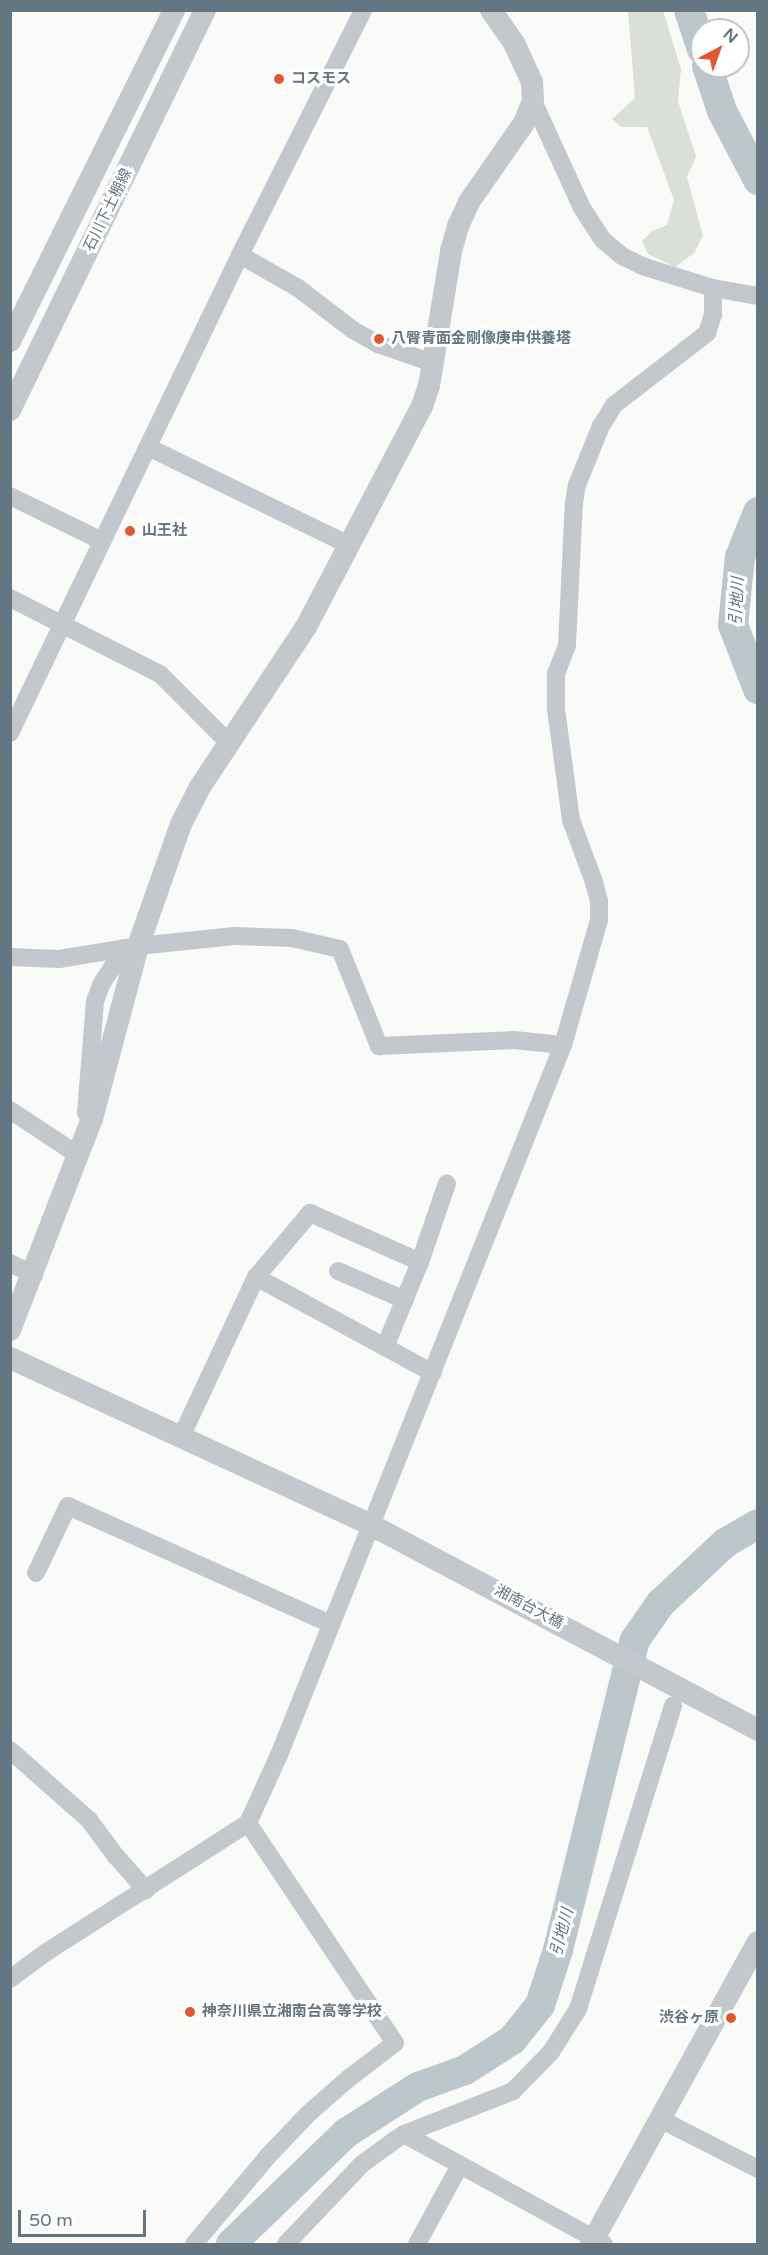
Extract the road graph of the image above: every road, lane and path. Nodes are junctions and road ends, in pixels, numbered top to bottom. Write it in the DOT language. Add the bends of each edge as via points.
graph roads {
  1 [pos="174,10"];
  2 [pos="206,10"];
  3 [pos="363,10"];
  4 [pos="491,10"];
  5 [pos="532,101"];
  6 [pos="240,255"];
  7 [pos="713,288"];
  8 [pos="758,296"];
  9 [pos="13,332"];
  10 [pos="433,363"];
  11 [pos="10,410"];
  12 [pos="148,447"];
  13 [pos="10,496"];
  14 [pos="102,541"];
  15 [pos="349,545"];
  16 [pos="10,598"];
  17 [pos="63,623"];
  18 [pos="10,733"];
  19 [pos="229,743"];
  20 [pos="131,947"];
  21 [pos="10,957"];
  22 [pos="563,1045"];
  23 [pos="10,1110"];
  24 [pos="81,1146"];
  25 [pos="447,1183"];
  26 [pos="420,1262"];
  27 [pos="10,1263"];
  28 [pos="338,1271"];
  29 [pos="34,1275"];
  30 [pos="256,1277"];
  31 [pos="405,1300"];
  32 [pos="10,1330"];
  33 [pos="385,1347"];
  34 [pos="10,1358"];
  35 [pos="433,1373"];
  36 [pos="182,1435"];
  37 [pos="371,1524"];
  38 [pos="36,1573"];
  39 [pos="330,1624"];
  40 [pos="680,1698"];
  41 [pos="758,1730"];
  42 [pos="10,1750"];
  43 [pos="248,1822"];
  44 [pos="146,1890"];
  45 [pos="758,1942"];
  46 [pos="10,1979"];
  47 [pos="660,2119"];
  48 [pos="404,2134"];
  49 [pos="460,2165"];
  50 [pos="758,2169"];
  51 [pos="596,2243"];
  52 [pos="194,2244"];
  53 [pos="286,2244"];
  54 [pos="417,2244"];
  1 -- 9 [label="street, 石川下土棚線"];
  2 -- 11 [label="street, 石川下土棚線"];
  3 -- 6 [label="street"];
  4 -- 5 [label="street" via="514,44 532,82"];
  5 -- 7 [label="street" via="582,208 603,240 622,256 645,267"];
  5 -- 10 [label="street" via="524,123 469,202 458,226"];
  6 -- 10 [label="street" via="298,288 378,344"];
  6 -- 12 [label="street"];
  7 -- 8 [label="street"];
  7 -- 22 [label="street" via="713,315 707,333 614,405 601,426 574,503 567,645 556,674 556,709 571,820 594,882 599,920"];
  10 -- 15 [label="street" via="422,406"];
  12 -- 14 [label="street"];
  12 -- 15 [label="street"];
  13 -- 14 [label="street"];
  14 -- 17 [label="street"];
  15 -- 19 [label="street" via="306,627"];
  16 -- 17 [label="street"];
  17 -- 18 [label="street"];
  17 -- 19 [label="street" via="160,674"];
  19 -- 20 [label="street" via="184,818"];
  20 -- 21 [label="street" via="59,959"];
  20 -- 22 [label="street" via="234,936 292,938 339,949 379,1046 514,1040"];
  20 -- 24 [label="street" via="92,1119"];
  22 -- 35 [label="street"];
  23 -- 24 [label="street"];
  24 -- 29 [label="street"];
  25 -- 26 [label="street"];
  26 -- 30 [label="street" via="310,1213"];
  26 -- 31 [label="street"];
  27 -- 29 [label="street"];
  28 -- 31 [label="street"];
  29 -- 32 [label="street"];
  30 -- 33 [label="street"];
  30 -- 36 [label="street"];
  31 -- 33 [label="street"];
  33 -- 35 [label="street"];
  34 -- 36 [label="street, 湘南台大橋"];
  35 -- 37 [label="street"];
  36 -- 37 [label="street, 湘南台大橋"];
  37 -- 39 [label="street"];
  37 -- 40 [label="street, 湘南台大橋"];
  38 -- 39 [label="street" via="68,1506"];
  39 -- 43 [label="street" via="279,1755"];
  40 -- 41 [label="street, 湘南台大橋"];
  40 -- 48 [label="street" via="578,2009 551,2052 513,2091"];
  42 -- 44 [label="street" via="89,1820"];
  43 -- 44 [label="street"];
  43 -- 52 [label="street" via="395,2043 308,2114"];
  44 -- 46 [label="street"];
  45 -- 47 [label="street"];
  47 -- 50 [label="street"];
  47 -- 51 [label="street"];
  48 -- 49 [label="street"];
  48 -- 53 [label="street" via="362,2164"];
  49 -- 51 [label="street"];
  49 -- 54 [label="street"];
}
